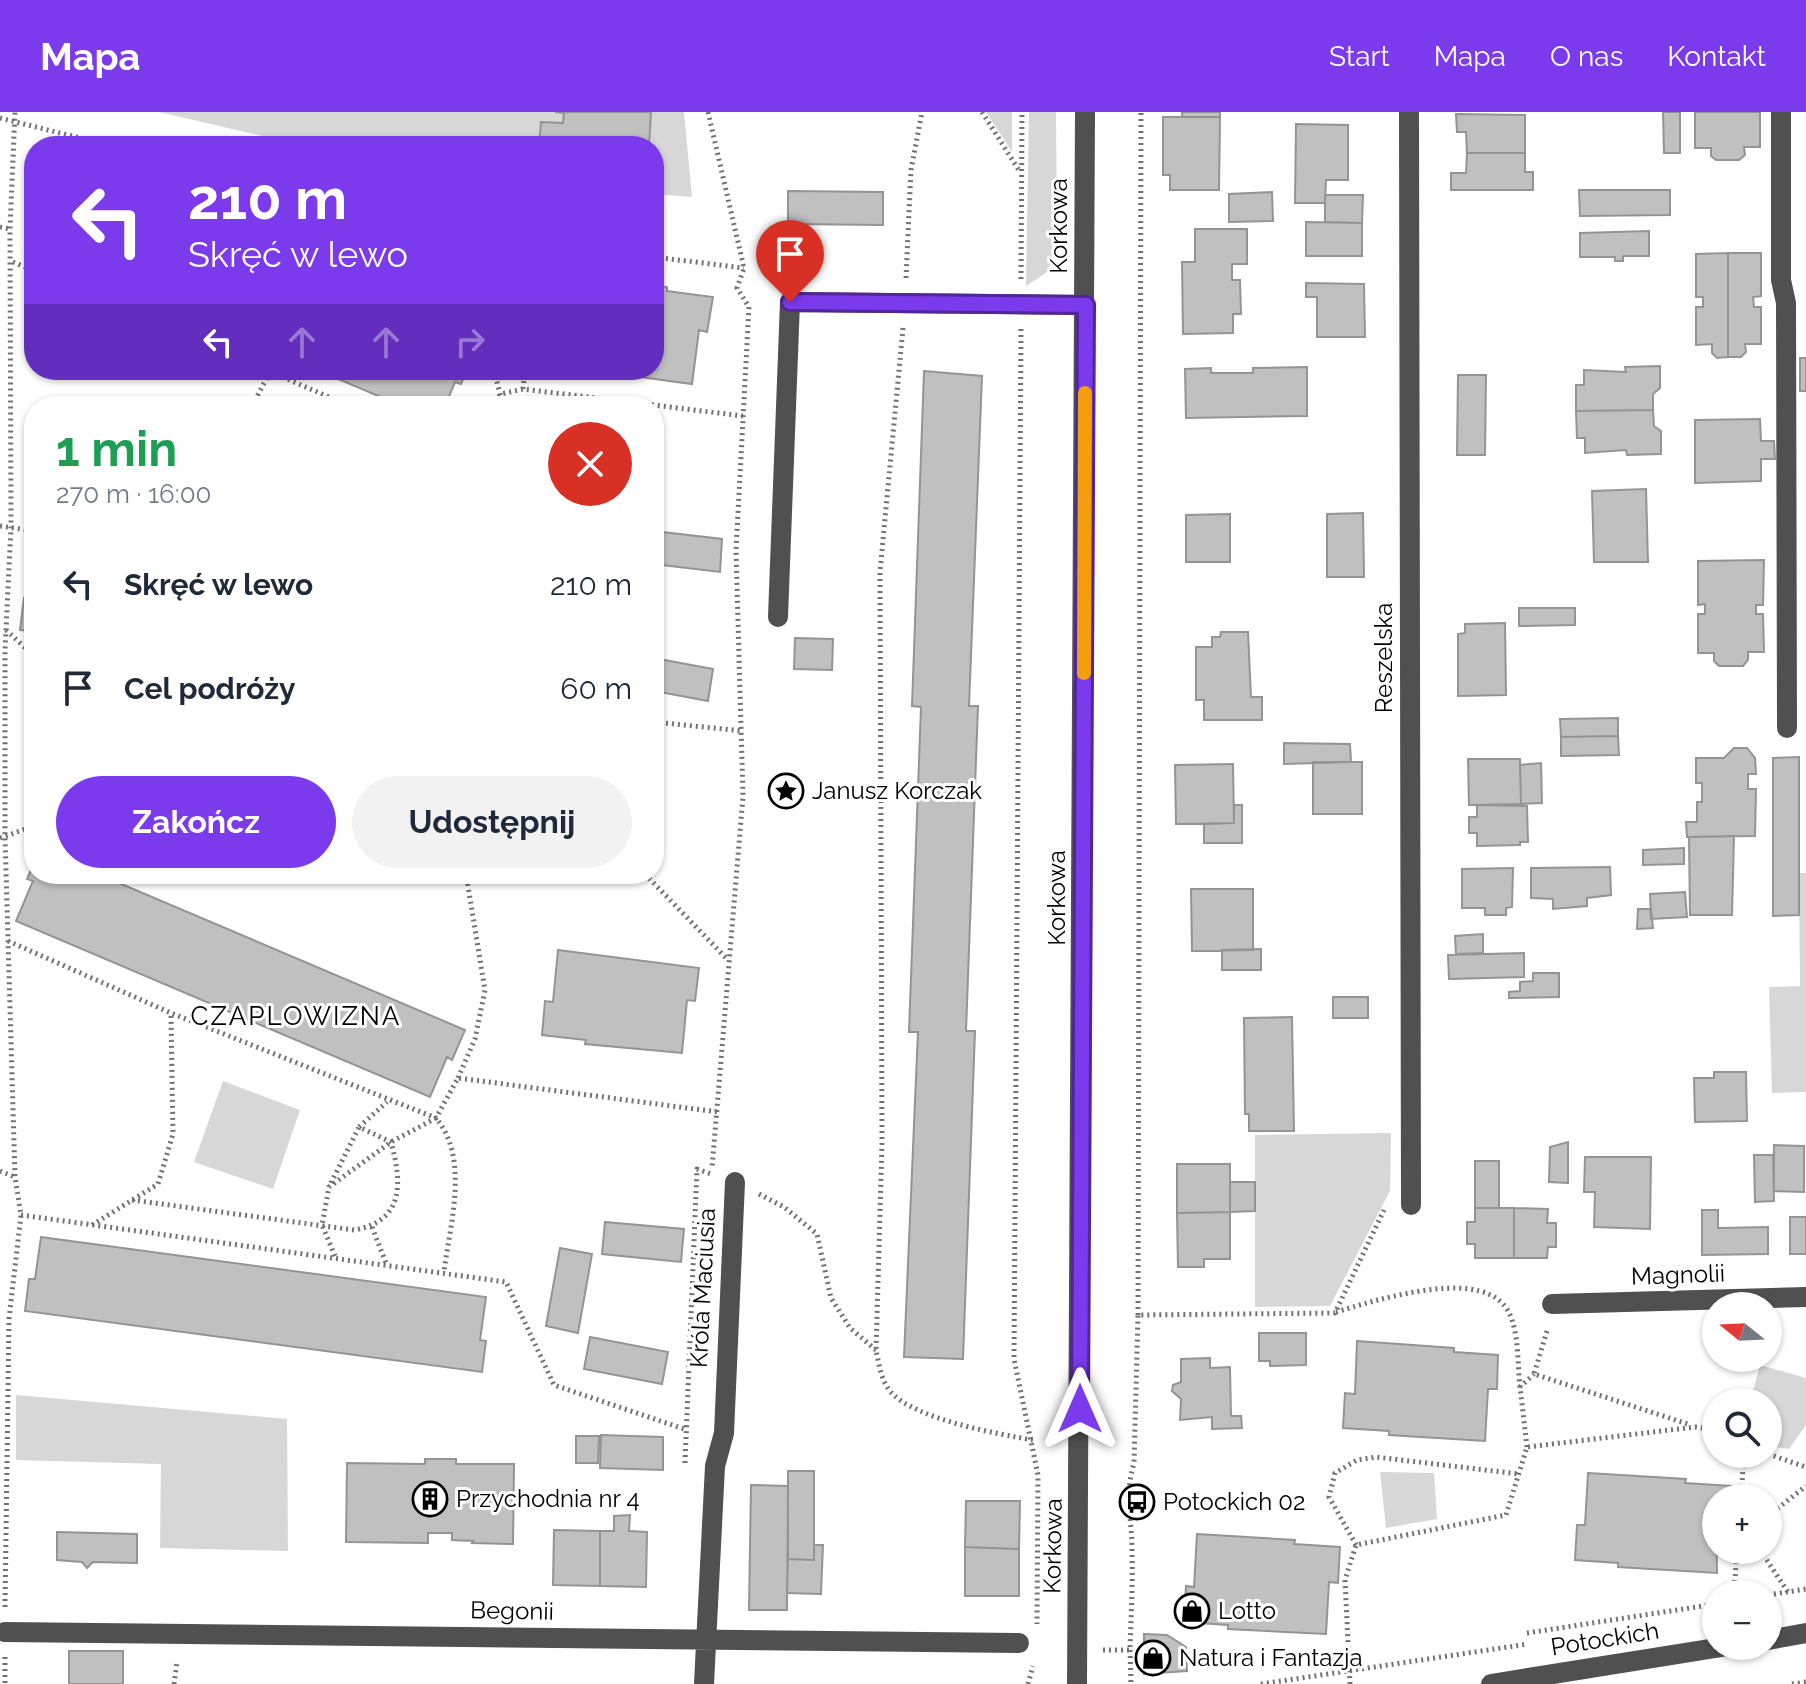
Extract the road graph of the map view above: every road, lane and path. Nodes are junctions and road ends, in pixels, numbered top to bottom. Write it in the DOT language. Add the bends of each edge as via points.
graph roads {
  1 [pos="708,112"];
  2 [pos="922,112"];
  3 [pos="982,112"];
  4 [pos="1022,112"];
  5 [pos="1085,112"];
  6 [pos="1141,112"];
  7 [pos="1409,112"];
  8 [pos="1781,112"];
  9 [pos="14,116"];
  10 [pos="0,118"];
  11 [pos="79,136"];
  12 [pos="1022,175"];
  13 [pos="0,227"];
  14 [pos="10,229"];
  15 [pos="664,258"];
  16 [pos="12,262"];
  17 [pos="24,267"];
  18 [pos="744,268"];
  19 [pos="905,303"];
  20 [pos="1021,305"];
  21 [pos="1086,305"];
  22 [pos="289,380"];
  23 [pos="497,380"];
  24 [pos="524,380"];
  25 [pos="523,389"];
  26 [pos="501,394"];
  27 [pos="327,396"];
  28 [pos="580,396"];
  29 [pos="664,406"];
  30 [pos="743,416"];
  31 [pos="0,526"];
  32 [pos="11,528"];
  33 [pos="24,530"];
  34 [pos="778,617"];
  35 [pos="6,629"];
  36 [pos="24,646"];
  37 [pos="2,650"];
  38 [pos="664,723"];
  39 [pos="1787,728"];
  40 [pos="743,731"];
  41 [pos="24,830"];
  42 [pos="2,838"];
  43 [pos="468,884"];
  44 [pos="655,884"];
  45 [pos="8,941"];
  46 [pos="729,961"];
  47 [pos="171,1013"];
  48 [pos="458,1078"];
  49 [pos="387,1102"];
  50 [pos="718,1112"];
  51 [pos="436,1118"];
  52 [pos="359,1127"];
  53 [pos="391,1142"];
  54 [pos="0,1171"];
  55 [pos="711,1174"];
  56 [pos="15,1177"];
  57 [pos="735,1182"];
  58 [pos="329,1187"];
  59 [pos="132,1200"];
  60 [pos="1411,1205"];
  61 [pos="21,1215"];
  62 [pos="322,1225"];
  63 [pos="91,1226"];
  64 [pos="372,1227"];
  65 [pos="335,1256"];
  66 [pos="387,1263"];
  67 [pos="444,1272"];
  68 [pos="1806,1297"];
  69 [pos="1552,1304"];
  70 [pos="1335,1313"];
  71 [pos="1138,1315"];
  72 [pos="876,1350"];
  73 [pos="1534,1374"];
  74 [pos="1520,1387"];
  75 [pos="1695,1427"];
  76 [pos="1702,1428"];
  77 [pos="687,1430"];
  78 [pos="1033,1440"];
  79 [pos="1527,1447"];
  80 [pos="1782,1459"];
  81 [pos="1806,1467"];
  82 [pos="1519,1474"];
  83 [pos="685,1475"];
  84 [pos="1806,1486"];
  85 [pos="1782,1505"];
  86 [pos="1356,1545"];
  87 [pos="1769,1564"];
  88 [pos="1806,1589"];
  89 [pos="1788,1592"];
  90 [pos="1782,1593"];
  91 [pos="1702,1606"];
  92 [pos="1037,1627"];
  93 [pos="5,1632"];
  94 [pos="1527,1633"];
  95 [pos="1806,1633"];
  96 [pos="1025,1636"];
  97 [pos="1782,1637"];
  98 [pos="706,1641"];
  99 [pos="1528,1644"];
  100 [pos="1130,1650"];
  101 [pos="1702,1650"];
  102 [pos="1077,1651"];
  103 [pos="1349,1670"];
  104 [pos="1806,1682"];
  105 [pos="5,1684"];
  106 [pos="704,1684"];
  107 [pos="1077,1684"];
  108 [pos="1131,1684"];
  109 [pos="1261,1684"];
  110 [pos="1350,1684"];
  111 [pos="1491,1684"];
  112 [pos="1792,1684"];
  1 -- 18 [label="path"];
  2 -- 19 [label="path" via="911,170"];
  3 -- 12 [label="path"];
  4 -- 12 [label="path"];
  5 -- 21 [label="street, Korkowa"];
  6 -- 71 [label="path"];
  7 -- 60 [label="street, Reszelska"];
  8 -- 39 [label="street"];
  9 -- 10 [label="path"];
  9 -- 11 [label="path"];
  9 -- 14 [label="path"];
  12 -- 20 [label="path"];
  13 -- 14 [label="path"];
  14 -- 16 [label="path"];
  15 -- 18 [label="path"];
  16 -- 17 [label="path"];
  16 -- 32 [label="path"];
  18 -- 30 [label="path, Króla Maciusia" via="737,288 749,307"];
  19 -- 20 [label="street"];
  19 -- 34 [label="street" via="790,302"];
  19 -- 72 [label="path" via="880,572 882,1143"];
  20 -- 21 [label="street"];
  20 -- 78 [label="path" via="1014,1359"];
  21 -- 102 [label="street, Korkowa"];
  22 -- 27 [label="path"];
  23 -- 26 [label="path"];
  24 -- 25 [label="path"];
  25 -- 26 [label="path"];
  25 -- 28 [label="path"];
  29 -- 30 [label="path"];
  30 -- 40 [label="path, Króla Maciusia" via="735,622"];
  31 -- 32 [label="path"];
  32 -- 33 [label="path"];
  32 -- 35 [label="path"];
  35 -- 36 [label="path"];
  35 -- 37 [label="path"];
  37 -- 42 [label="path"];
  38 -- 40 [label="path"];
  40 -- 46 [label="path, Króla Maciusia"];
  41 -- 42 [label="path"];
  42 -- 45 [label="path"];
  43 -- 48 [label="path" via="485,990 475,1039"];
  44 -- 46 [label="path"];
  45 -- 47 [label="path"];
  45 -- 56 [label="path"];
  46 -- 50 [label="path, Króla Maciusia"];
  47 -- 49 [label="path"];
  47 -- 59 [label="path" via="173,1134 158,1184"];
  48 -- 50 [label="path"];
  48 -- 51 [label="path"];
  49 -- 51 [label="path"];
  49 -- 52 [label="path"];
  50 -- 55 [label="path, Króla Maciusia"];
  51 -- 53 [label="path"];
  51 -- 67 [label="path" via="447,1132 456,1182"];
  52 -- 53 [label="path"];
  52 -- 58 [label="path"];
  53 -- 58 [label="path"];
  53 -- 64 [label="path" via="400,1175 395,1205"];
  54 -- 56 [label="path"];
  55 -- 57 [label="path, Króla Maciusia"];
  55 -- 77 [label="path" via="697,1169"];
  56 -- 61 [label="path"];
  57 -- 72 [label="path" via="784,1207 817,1234 831,1298 850,1328"];
  57 -- 98 [label="street, Króla Maciusia" via="724,1433 715,1466"];
  58 -- 62 [label="path"];
  59 -- 62 [label="path"];
  59 -- 63 [label="path"];
  60 -- 70 [label="path" via="1385,1207"];
  61 -- 63 [label="path"];
  61 -- 93 [label="path" via="9,1319"];
  62 -- 64 [label="path"];
  62 -- 65 [label="path"];
  63 -- 65 [label="path"];
  64 -- 66 [label="path"];
  65 -- 66 [label="path"];
  66 -- 67 [label="path"];
  67 -- 77 [label="path" via="506,1282 554,1385"];
  68 -- 69 [label="street, Magnolii"];
  69 -- 73 [label="path"];
  70 -- 71 [label="path"];
  70 -- 74 [label="path" via="1405,1292 1443,1288 1486,1293 1502,1303 1512,1320"];
  71 -- 100 [label="path" via="1134,1463 1127,1518 1132,1546"];
  72 -- 78 [label="path" via="893,1395 970,1429"];
  73 -- 74 [label="path"];
  73 -- 75 [label="path"];
  74 -- 79 [label="path"];
  75 -- 76 [label="path"];
  75 -- 79 [label="path"];
  77 -- 83 [label="path"];
  78 -- 92 [label="path" via="1038,1475"];
  79 -- 82 [label="path"];
  80 -- 81 [label="path"];
  82 -- 86 [label="path" via="1506,1515"];
  82 -- 86 [label="path" via="1376,1457 1357,1460 1335,1473 1329,1497"];
  84 -- 85 [label="path"];
  86 -- 103 [label="path" via="1345,1580"];
  87 -- 89 [label="path"];
  88 -- 89 [label="path"];
  89 -- 90 [label="path"];
  91 -- 94 [label="path"];
  92 -- 96 [label="path"];
  92 -- 96 [label="path"];
  93 -- 98 [label="street, Begonii"];
  93 -- 105 [label="path"];
  95 -- 97 [label="street"];
  96 -- 98 [label="street, Begonii"];
  98 -- 106 [label="street, Króla Maciusia"];
  99 -- 103 [label="path"];
  100 -- 102 [label="path"];
  100 -- 108 [label="path"];
  101 -- 111 [label="street, Potockich"];
  102 -- 107 [label="street, Korkowa"];
  103 -- 109 [label="path"];
  103 -- 110 [label="path"];
  104 -- 112 [label="path"];
}
